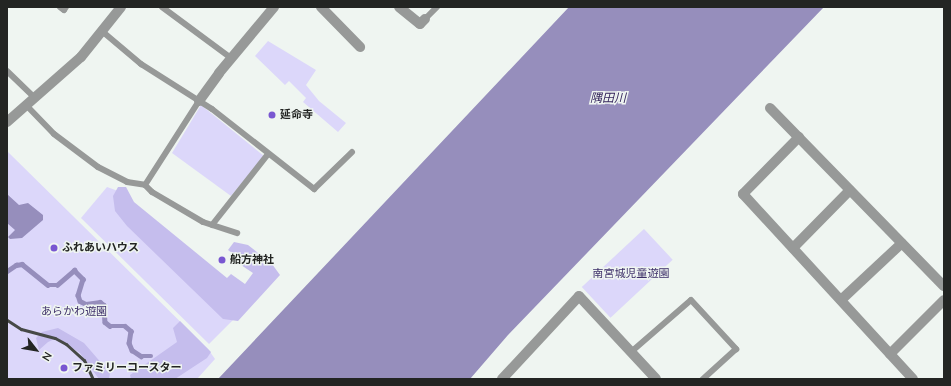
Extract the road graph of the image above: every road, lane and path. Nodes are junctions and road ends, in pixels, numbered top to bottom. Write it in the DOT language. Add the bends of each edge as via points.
graph roads {
  1 [pos="60,7"];
  2 [pos="66,7"];
  3 [pos="121,7"];
  4 [pos="162,7"];
  5 [pos="321,7"];
  6 [pos="399,7"];
  7 [pos="437,7"];
  8 [pos="273,8"];
  9 [pos="425,19"];
  10 [pos="103,32"];
  11 [pos="360,47"];
  12 [pos="231,58"];
  13 [pos="7,71"];
  14 [pos="35,98"];
  15 [pos="199,101"];
  16 [pos="26,105"];
  17 [pos="770,108"];
  18 [pos="7,122"];
  19 [pos="799,137"];
  20 [pos="352,152"];
  21 [pos="268,154"];
  22 [pos="145,185"];
  23 [pos="850,190"];
  24 [pos="212,225"];
  25 [pos="238,234"];
  26 [pos="902,243"];
  27 [pos="793,248"];
  28 [pos="944,286"];
  29 [pos="841,300"];
  30 [pos="944,300"];
  31 [pos="631,352"];
  32 [pos="890,354"];
  33 [pos="502,379"];
  34 [pos="656,379"];
  35 [pos="704,379"];
  36 [pos="913,379"];
  1 -- 2 [label="lane" via="64,10"];
  3 -- 10 [label="street"];
  4 -- 12 [label="lane"];
  5 -- 11 [label="street"];
  6 -- 9 [label="street" via="420,24"];
  7 -- 9 [label="lane"];
  8 -- 12 [label="street"];
  10 -- 14 [label="street" via="81,57"];
  10 -- 15 [label="lane" via="141,64"];
  12 -- 15 [label="street"];
  13 -- 14 [label="lane"];
  14 -- 16 [label="street"];
  15 -- 21 [label="lane"];
  15 -- 22 [label="lane"];
  16 -- 18 [label="street"];
  16 -- 22 [label="lane" via="54,134 98,167 127,182"];
  17 -- 19 [label="street"];
  19 -- 23 [label="street"];
  19 -- 27 [label="street" via="743,194"];
  20 -- 21 [label="lane" via="314,189"];
  21 -- 24 [label="lane"];
  22 -- 24 [label="lane" via="152,192"];
  23 -- 26 [label="street"];
  23 -- 27 [label="street"];
  24 -- 25 [label="lane"];
  26 -- 28 [label="street"];
  26 -- 29 [label="street"];
  27 -- 29 [label="street"];
  29 -- 32 [label="street"];
  30 -- 32 [label="street"];
  31 -- 33 [label="street" via="579,296"];
  31 -- 34 [label="street"];
  31 -- 35 [label="lane" via="691,300 736,349"];
  32 -- 36 [label="street"];
}
